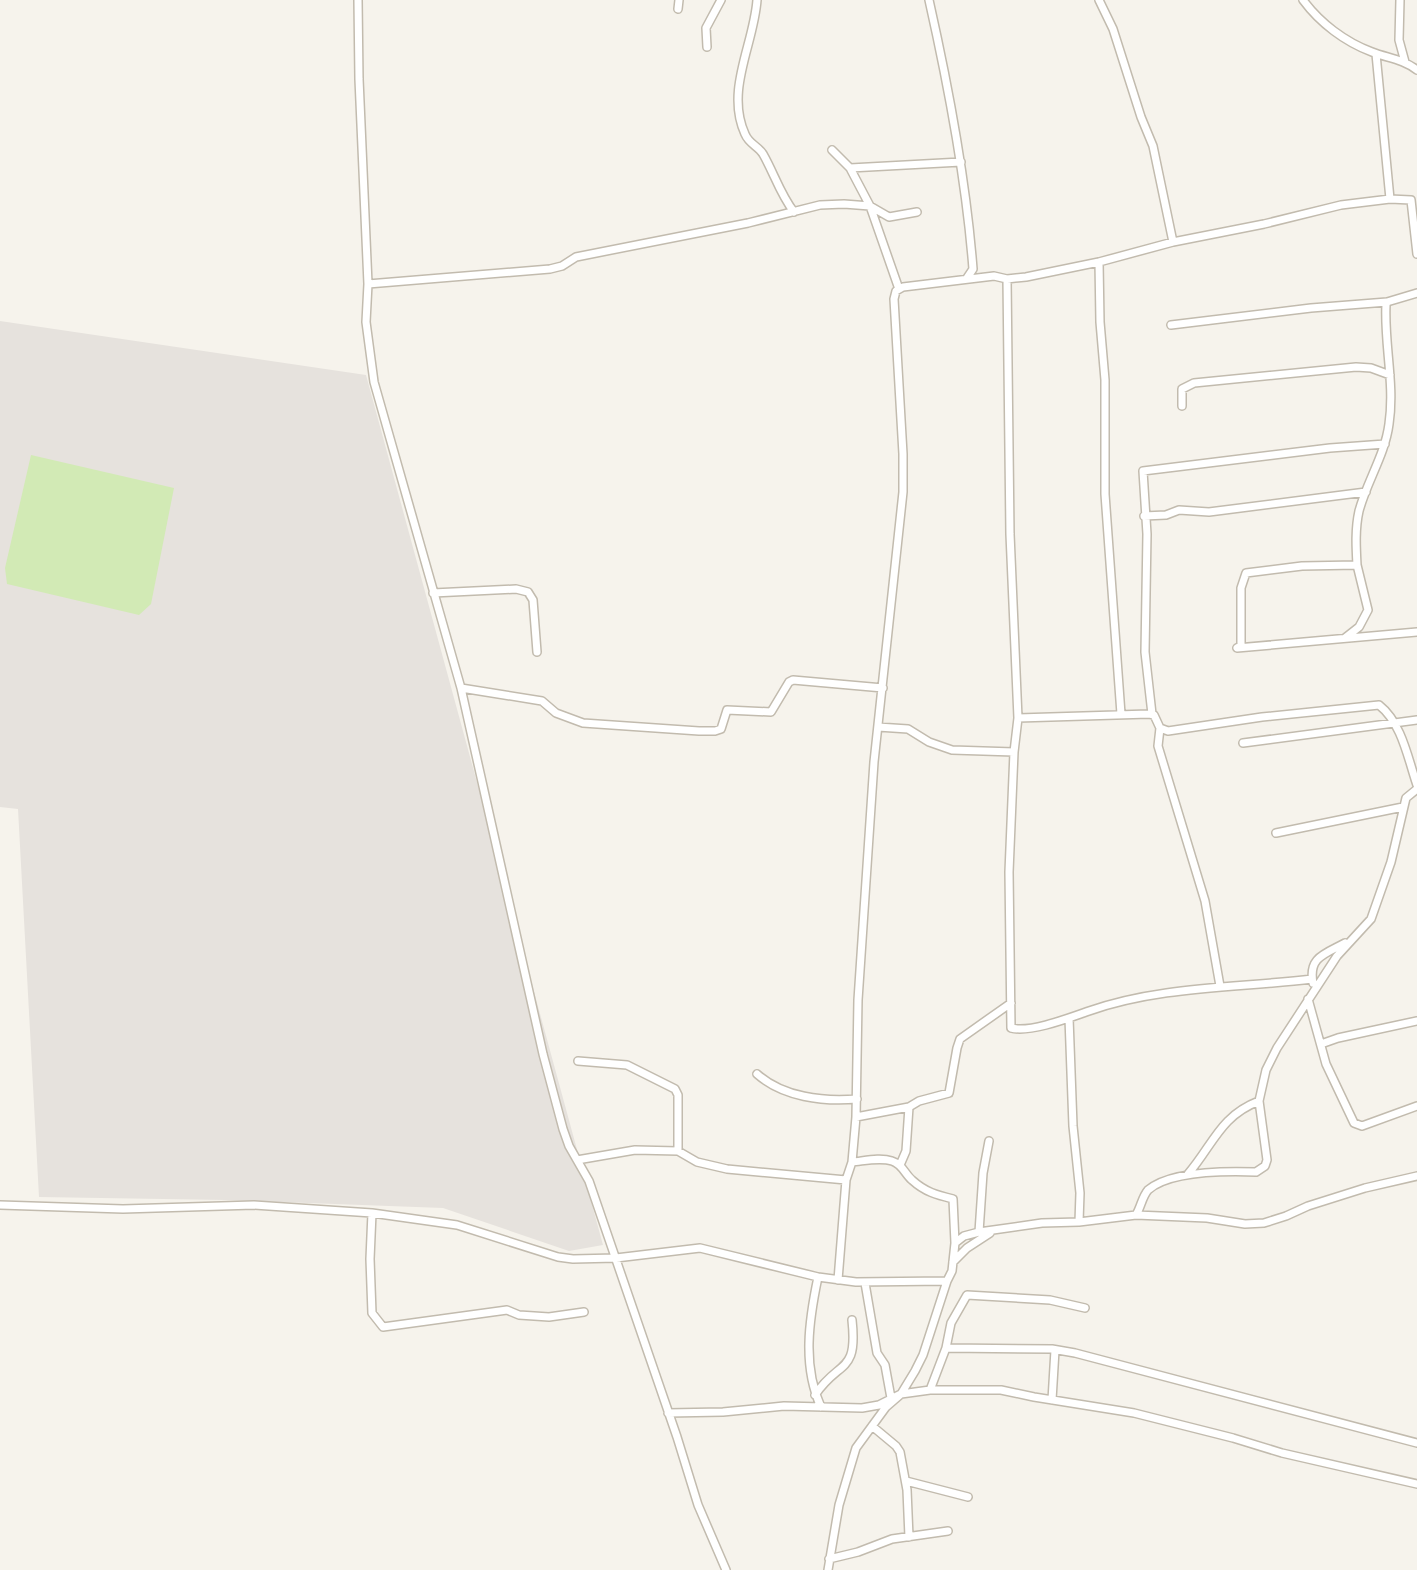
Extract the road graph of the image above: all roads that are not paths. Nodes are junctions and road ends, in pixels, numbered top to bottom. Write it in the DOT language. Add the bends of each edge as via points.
graph roads {
  1 [pos="358,0"];
  2 [pos="721,0"];
  3 [pos="757,0"];
  4 [pos="929,0"];
  5 [pos="1099,0"];
  6 [pos="1303,0"];
  7 [pos="1400,0"];
  8 [pos="707,47"];
  9 [pos="1376,54"];
  10 [pos="1405,62"];
  11 [pos="1417,70"];
  12 [pos="832,150"];
  13 [pos="961,162"];
  14 [pos="850,168"];
  15 [pos="1390,199"];
  16 [pos="1414,199"];
  17 [pos="870,206"];
  18 [pos="794,212"];
  19 [pos="917,212"];
  20 [pos="1172,242"];
  21 [pos="1417,254"];
  22 [pos="1099,262"];
  23 [pos="967,279"];
  24 [pos="1007,279"];
  25 [pos="368,284"];
  26 [pos="899,289"];
  27 [pos="1417,293"];
  28 [pos="1387,302"];
  29 [pos="1171,325"];
  30 [pos="1390,375"];
  31 [pos="1182,406"];
  32 [pos="1385,444"];
  33 [pos="1366,492"];
  34 [pos="1144,516"];
  35 [pos="1356,565"];
  36 [pos="433,593"];
  37 [pos="1417,632"];
  38 [pos="1343,639"];
  39 [pos="537,652"];
  40 [pos="461,688"];
  41 [pos="883,688"];
  42 [pos="1121,714"];
  43 [pos="1153,714"];
  44 [pos="1018,718"];
  45 [pos="1417,720"];
  46 [pos="1394,723"];
  47 [pos="878,727"];
  48 [pos="1160,727"];
  49 [pos="1243,744"];
  50 [pos="1014,752"];
  51 [pos="1417,787"];
  52 [pos="1403,807"];
  53 [pos="1276,833"];
  54 [pos="1351,940"];
  55 [pos="1312,979"];
  56 [pos="1220,985"];
  57 [pos="1314,991"];
  58 [pos="1308,999"];
  59 [pos="1011,1003"];
  60 [pos="1069,1018"];
  61 [pos="1417,1021"];
  62 [pos="1321,1044"];
  63 [pos="578,1061"];
  64 [pos="757,1074"];
  65 [pos="857,1100"];
  66 [pos="1259,1101"];
  67 [pos="1417,1106"];
  68 [pos="909,1107"];
  69 [pos="856,1117"];
  70 [pos="989,1141"];
  71 [pos="678,1151"];
  72 [pos="577,1160"];
  73 [pos="852,1162"];
  74 [pos="900,1165"];
  75 [pos="1188,1174"];
  76 [pos="1417,1176"];
  77 [pos="846,1180"];
  78 [pos="0,1206"];
  79 [pos="372,1213"];
  80 [pos="1136,1215"];
  81 [pos="1079,1222"];
  82 [pos="995,1231"];
  83 [pos="979,1232"];
  84 [pos="955,1243"];
  85 [pos="617,1258"];
  86 [pos="953,1263"];
  87 [pos="818,1277"];
  88 [pos="838,1279"];
  89 [pos="947,1281"];
  90 [pos="864,1283"];
  91 [pos="1085,1308"];
  92 [pos="584,1312"];
  93 [pos="852,1320"];
  94 [pos="946,1348"];
  95 [pos="1055,1350"];
  96 [pos="930,1390"];
  97 [pos="815,1394"];
  98 [pos="901,1394"];
  99 [pos="891,1398"];
  100 [pos="1052,1400"];
  101 [pos="809,1405"];
  102 [pos="821,1407"];
  103 [pos="668,1413"];
  104 [pos="872,1426"];
  105 [pos="1417,1443"];
  106 [pos="905,1481"];
  107 [pos="1417,1484"];
  108 [pos="968,1497"];
  109 [pos="947,1531"];
  110 [pos="909,1537"];
  111 [pos="829,1559"];
  112 [pos="726,1570"];
  113 [pos="828,1570"];
  1 -- 25 [label="street"];
  2 -- 8 [label="street" via="706,28"];
  3 -- 18 [label="street" via="738,83 741,120 746,138 760,151"];
  4 -- 13 [label="street"];
  5 -- 20 [label="street" via="1153,146"];
  6 -- 9 [label="street" via="1333,30"];
  7 -- 10 [label="street" via="1399,40"];
  9 -- 10 [label="street"];
  9 -- 15 [label="street"];
  10 -- 11 [label="street"];
  12 -- 14 [label="street"];
  13 -- 14 [label="street"];
  13 -- 23 [label="street" via="973,269"];
  14 -- 17 [label="street"];
  15 -- 16 [label="street"];
  15 -- 20 [label="street" via="1340,205"];
  16 -- 21 [label="street"];
  17 -- 18 [label="street" via="820,205"];
  17 -- 19 [label="street" via="889,217"];
  17 -- 26 [label="street"];
  18 -- 25 [label="street" via="576,257 550,269"];
  20 -- 22 [label="street"];
  22 -- 24 [label="street"];
  22 -- 42 [label="street" via="1105,494"];
  23 -- 24 [label="street"];
  23 -- 26 [label="street"];
  24 -- 44 [label="street"];
  25 -- 36 [label="street" via="366,322 374,382"];
  26 -- 41 [label="street" via="894,299 902,492"];
  27 -- 28 [label="street"];
  28 -- 29 [label="street"];
  28 -- 30 [label="street"];
  30 -- 31 [label="street" via="1356,367 1194,383 1182,389"];
  30 -- 32 [label="street"];
  32 -- 33 [label="street"];
  32 -- 34 [label="street" via="1147,469 1142,473"];
  33 -- 34 [label="street"];
  33 -- 35 [label="street" via="1359,512"];
  34 -- 43 [label="street" via="1145,652"];
  35 -- 38 [label="street" via="1368,610 1359,626"];
  35 -- 38 [label="street" via="1278,568 1243,577 1241,646 1237,648"];
  36 -- 39 [label="street" via="528,592 533,600"];
  36 -- 40 [label="street"];
  37 -- 38 [label="street"];
  40 -- 41 [label="street" via="542,701 556,713 583,723 707,731 721,729 727,710 771,712 793,680"];
  40 -- 72 [label="street" via="543,1054 563,1129"];
  41 -- 47 [label="street"];
  42 -- 43 [label="street"];
  42 -- 44 [label="street"];
  43 -- 48 [label="street"];
  44 -- 50 [label="street"];
  45 -- 46 [label="street"];
  46 -- 48 [label="street" via="1382,707 1374,705 1168,730"];
  46 -- 49 [label="street"];
  46 -- 51 [label="street"];
  47 -- 50 [label="street" via="908,729 952,750"];
  47 -- 65 [label="street" via="858,1000"];
  48 -- 56 [label="street" via="1158,746 1205,901"];
  50 -- 59 [label="street" via="1009,872"];
  51 -- 52 [label="street"];
  52 -- 53 [label="street"];
  52 -- 54 [label="street" via="1376,908"];
  54 -- 55 [label="street" via="1314,963"];
  54 -- 57 [label="street"];
  55 -- 56 [label="street"];
  55 -- 57 [label="street"];
  56 -- 60 [label="street" via="1126,1000"];
  57 -- 58 [label="street"];
  58 -- 62 [label="street"];
  58 -- 66 [label="street" via="1266,1070"];
  59 -- 60 [label="street" via="1013,1029"];
  59 -- 68 [label="street" via="960,1039 949,1093"];
  60 -- 81 [label="street"];
  61 -- 62 [label="street"];
  62 -- 67 [label="street" via="1353,1123 1362,1126"];
  63 -- 71 [label="street" via="627,1065 675,1090"];
  64 -- 65 [label="street" via="780,1090"];
  65 -- 69 [label="street"];
  66 -- 75 [label="street" via="1228,1120"];
  66 -- 75 [label="street" via="1263,1168"];
  68 -- 69 [label="street"];
  68 -- 74 [label="street" via="906,1151"];
  69 -- 73 [label="street"];
  70 -- 83 [label="street"];
  71 -- 72 [label="street" via="635,1150"];
  71 -- 77 [label="street" via="697,1162 727,1169"];
  72 -- 85 [label="street"];
  73 -- 74 [label="street" via="885,1160"];
  73 -- 77 [label="street"];
  74 -- 84 [label="street" via="920,1187 953,1199"];
  75 -- 80 [label="street" via="1147,1191"];
  76 -- 80 [label="street" via="1365,1188 1264,1223"];
  77 -- 88 [label="street"];
  78 -- 79 [label="street" via="254,1205"];
  79 -- 85 [label="street" via="457,1225 573,1259"];
  79 -- 92 [label="street" via="372,1313 383,1326 507,1310 549,1317"];
  80 -- 81 [label="street"];
  81 -- 82 [label="street"];
  82 -- 83 [label="street"];
  82 -- 86 [label="street"];
  83 -- 84 [label="street"];
  84 -- 86 [label="street"];
  85 -- 87 [label="street" via="708,1249"];
  85 -- 103 [label="street"];
  86 -- 89 [label="street"];
  87 -- 88 [label="street"];
  87 -- 97 [label="street" via="808,1345"];
  88 -- 90 [label="street"];
  89 -- 90 [label="street"];
  89 -- 98 [label="street" via="923,1355"];
  90 -- 99 [label="street"];
  91 -- 94 [label="street" via="1050,1300 969,1294 951,1323"];
  93 -- 97 [label="street" via="851,1356"];
  94 -- 95 [label="street"];
  94 -- 96 [label="street"];
  95 -- 100 [label="street"];
  95 -- 105 [label="street" via="1117,1362"];
  96 -- 98 [label="street"];
  96 -- 100 [label="street" via="1001,1390"];
  97 -- 101 [label="street"];
  97 -- 102 [label="street"];
  98 -- 99 [label="street"];
  98 -- 104 [label="street"];
  99 -- 102 [label="street" via="871,1408"];
  100 -- 107 [label="street" via="1134,1413"];
  101 -- 102 [label="street"];
  101 -- 103 [label="street"];
  103 -- 112 [label="street" via="698,1505"];
  104 -- 106 [label="street" via="896,1446"];
  104 -- 111 [label="street" via="853,1456"];
  106 -- 108 [label="street"];
  106 -- 110 [label="street"];
  109 -- 110 [label="street"];
  110 -- 111 [label="street"];
  111 -- 113 [label="street"];
}
